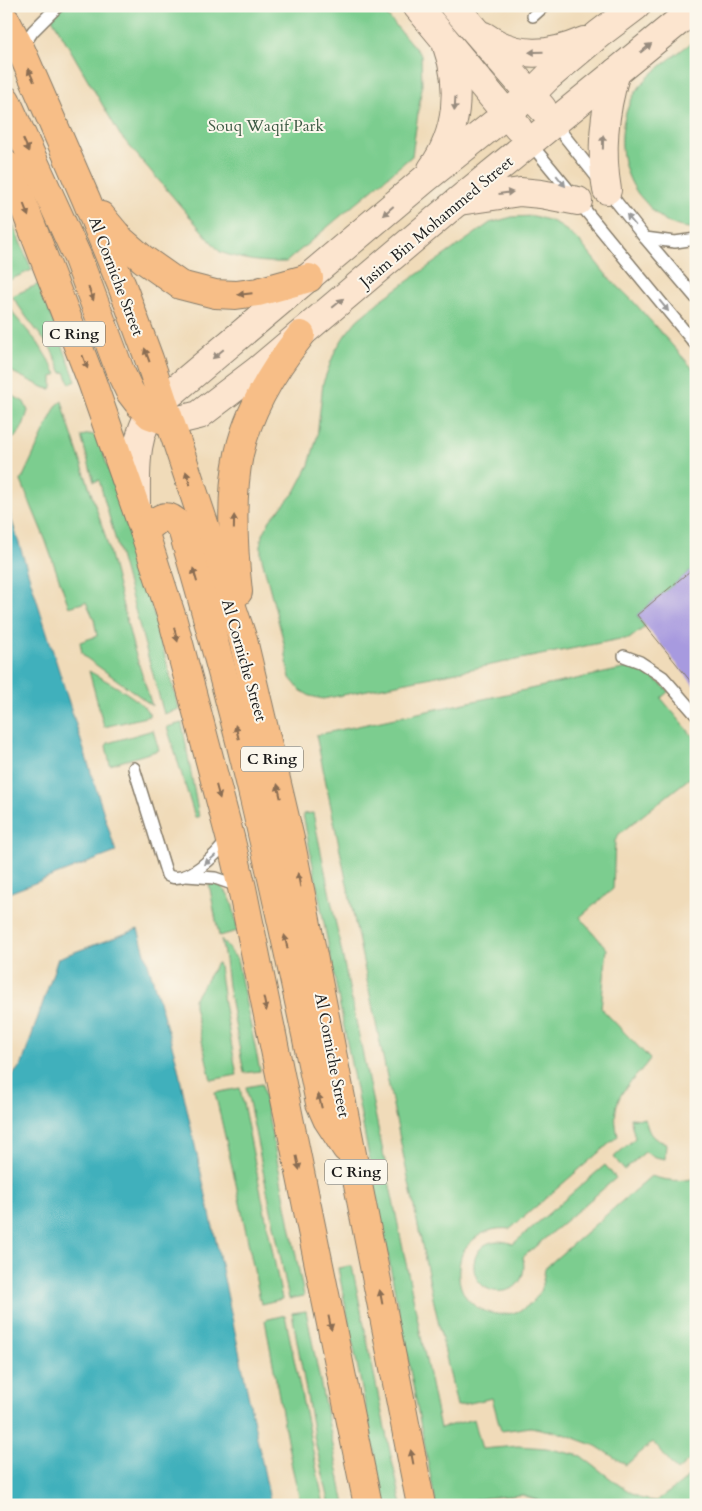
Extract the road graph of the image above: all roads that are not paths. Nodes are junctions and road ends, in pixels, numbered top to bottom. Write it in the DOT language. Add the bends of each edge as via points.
graph roads {
  1 [pos="58,6"];
  2 [pos="417,6"];
  3 [pos="454,6"];
  4 [pos="544,6"];
  5 [pos="632,7"];
  6 [pos="696,7"];
  7 [pos="533,16"];
  8 [pos="6,21"];
  9 [pos="473,29"];
  10 [pos="599,34"];
  11 [pos="445,40"];
  12 [pos="21,50"];
  13 [pos="616,72"];
  14 [pos="530,94"];
  15 [pos="6,100"];
  16 [pos="506,114"];
  17 [pos="554,123"];
  18 [pos="530,143"];
  19 [pos="6,166"];
  20 [pos="425,179"];
  21 [pos="607,190"];
  22 [pos="86,200"];
  23 [pos="458,201"];
  24 [pos="578,201"];
  25 [pos="645,238"];
  26 [pos="696,239"];
  27 [pos="309,278"];
  28 [pos="696,298"];
  29 [pos="300,335"];
  30 [pos="696,345"];
  31 [pos="161,412"];
  32 [pos="136,505"];
  33 [pos="144,530"];
  34 [pos="243,640"];
  35 [pos="624,656"];
  36 [pos="696,715"];
  37 [pos="134,768"];
  38 [pos="230,837"];
  39 [pos="184,876"];
  40 [pos="242,888"];
  41 [pos="353,1157"];
  42 [pos="368,1505"];
  43 [pos="422,1505"];
  1 -- 12 [label="lane" via="33,31"];
  2 -- 11 [label="street"];
  3 -- 9 [label="street"];
  4 -- 7 [label="lane"];
  5 -- 10 [label="street"];
  13 -- 6 [label="street, Jasim Bin Mohammed Street, one-way"];
  8 -- 12 [label="highway, Al Corniche Street / C Ring"];
  10 -- 9 [label="street, one-way" via="558,50 536,54 505,47"];
  9 -- 14 [label="street"];
  10 -- 14 [label="street"];
  11 -- 16 [label="street"];
  11 -- 20 [label="street, one-way" via="455,76 454,118 444,148"];
  22 -- 12 [label="highway, Al Corniche Street / C Ring, one-way"];
  13 -- 17 [label="street, Jasim Bin Mohammed Street"];
  21 -- 13 [label="street, one-way" via="603,131"];
  14 -- 16 [label="street"];
  14 -- 17 [label="street"];
  15 -- 31 [label="highway, one-way" via="77,256 120,371 133,397"];
  16 -- 18 [label="street"];
  16 -- 20 [label="street"];
  17 -- 18 [label="street, Jasim Bin Mohammed Street"];
  17 -- 21 [label="lane"];
  18 -- 23 [label="street, Jasim Bin Mohammed Street"];
  18 -- 24 [label="lane, one-way"];
  19 -- 32 [label="highway, C Ring, one-way" via="89,374"];
  20 -- 27 [label="street, one-way"];
  25 -- 21 [label="lane, one-way"];
  27 -- 22 [label="highway, one-way" via="236,295 215,294 180,285 121,240"];
  31 -- 22 [label="highway, Al Corniche Street / C Ring, one-way" via="122,286"];
  23 -- 24 [label="street, one-way" via="520,192"];
  29 -- 23 [label="street, Jasim Bin Mohammed Street, one-way"];
  24 -- 30 [label="lane, one-way"];
  25 -- 26 [label="lane" via="675,242"];
  25 -- 28 [label="lane"];
  27 -- 31 [label="street, one-way"];
  29 -- 31 [label="street, Jasim Bin Mohammed Street" via="205,411 189,418"];
  34 -- 29 [label="highway, one-way" via="233,528 239,454 263,391"];
  31 -- 32 [label="street" via="139,440"];
  34 -- 31 [label="highway, Al Corniche Street / C Ring, one-way"];
  32 -- 33 [label="highway, C Ring"];
  33 -- 38 [label="highway, C Ring, one-way" via="173,621"];
  41 -- 33 [label="highway, one-way" via="320,1103 255,801 183,532 172,518 165,516"];
  41 -- 34 [label="highway, Al Corniche Street / C Ring, one-way" via="290,839"];
  35 -- 36 [label="lane" via="663,677"];
  37 -- 39 [label="lane" via="165,871 171,877"];
  38 -- 39 [label="lane, one-way" via="211,860"];
  38 -- 40 [label="highway, C Ring"];
  39 -- 40 [label="lane" via="215,878"];
  40 -- 42 [label="highway, C Ring, one-way"];
  43 -- 41 [label="highway, Al Corniche Street / C Ring, one-way"];
}
